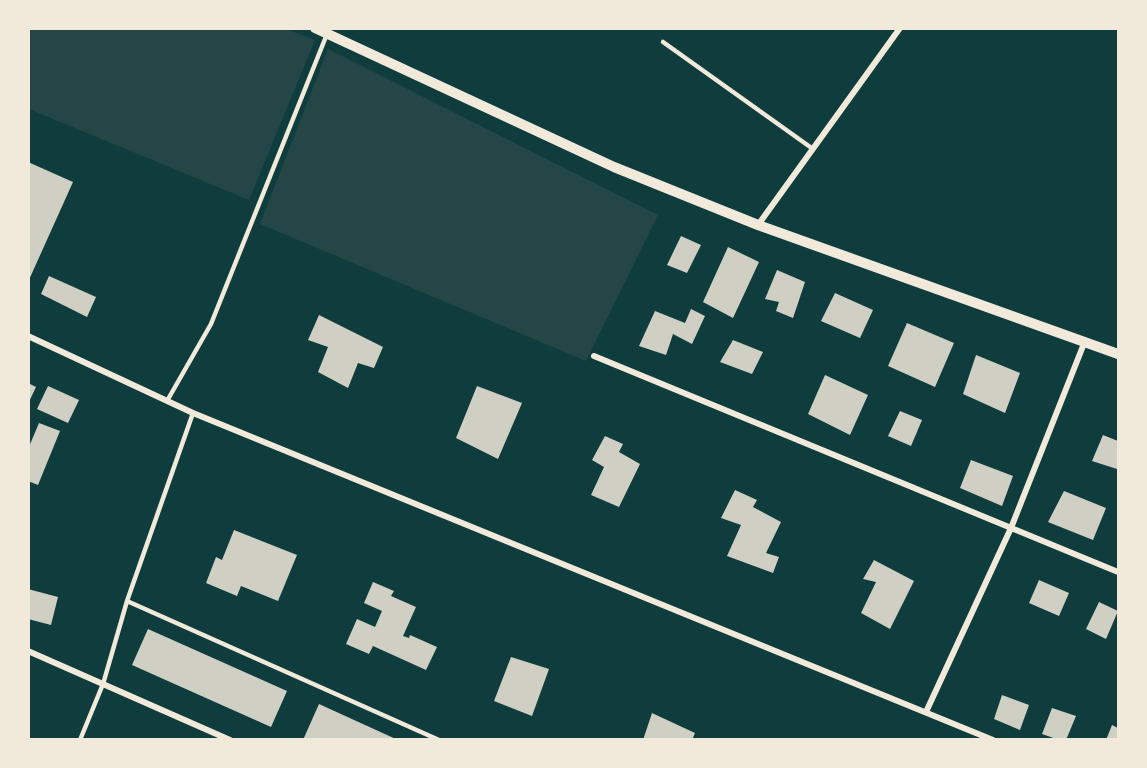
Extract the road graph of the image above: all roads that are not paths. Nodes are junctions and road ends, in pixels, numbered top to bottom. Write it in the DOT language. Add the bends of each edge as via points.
graph roads {
  1 [pos="315,28"];
  2 [pos="900,28"];
  3 [pos="327,34"];
  4 [pos="663,42"];
  5 [pos="813,149"];
  6 [pos="758,225"];
  7 [pos="28,336"];
  8 [pos="1085,341"];
  9 [pos="1119,354"];
  10 [pos="594,356"];
  11 [pos="167,401"];
  12 [pos="193,413"];
  13 [pos="1011,528"];
  14 [pos="1119,572"];
  15 [pos="127,602"];
  16 [pos="28,651"];
  17 [pos="103,684"];
  18 [pos="926,712"];
  19 [pos="80,740"];
  20 [pos="230,740"];
  21 [pos="439,740"];
  22 [pos="993,740"];
  1 -- 3 [label="street"];
  2 -- 5 [label="street"];
  3 -- 6 [label="street" via="614,167"];
  3 -- 11 [label="lane" via="211,324"];
  4 -- 5 [label="lane"];
  5 -- 6 [label="street"];
  6 -- 8 [label="street"];
  7 -- 11 [label="street"];
  8 -- 9 [label="street"];
  8 -- 13 [label="street"];
  10 -- 13 [label="street"];
  11 -- 12 [label="street"];
  12 -- 15 [label="lane"];
  12 -- 18 [label="street"];
  13 -- 14 [label="street"];
  13 -- 18 [label="street"];
  15 -- 17 [label="lane"];
  15 -- 21 [label="lane"];
  16 -- 17 [label="street"];
  17 -- 19 [label="lane"];
  17 -- 20 [label="street"];
  18 -- 22 [label="street"];
}
